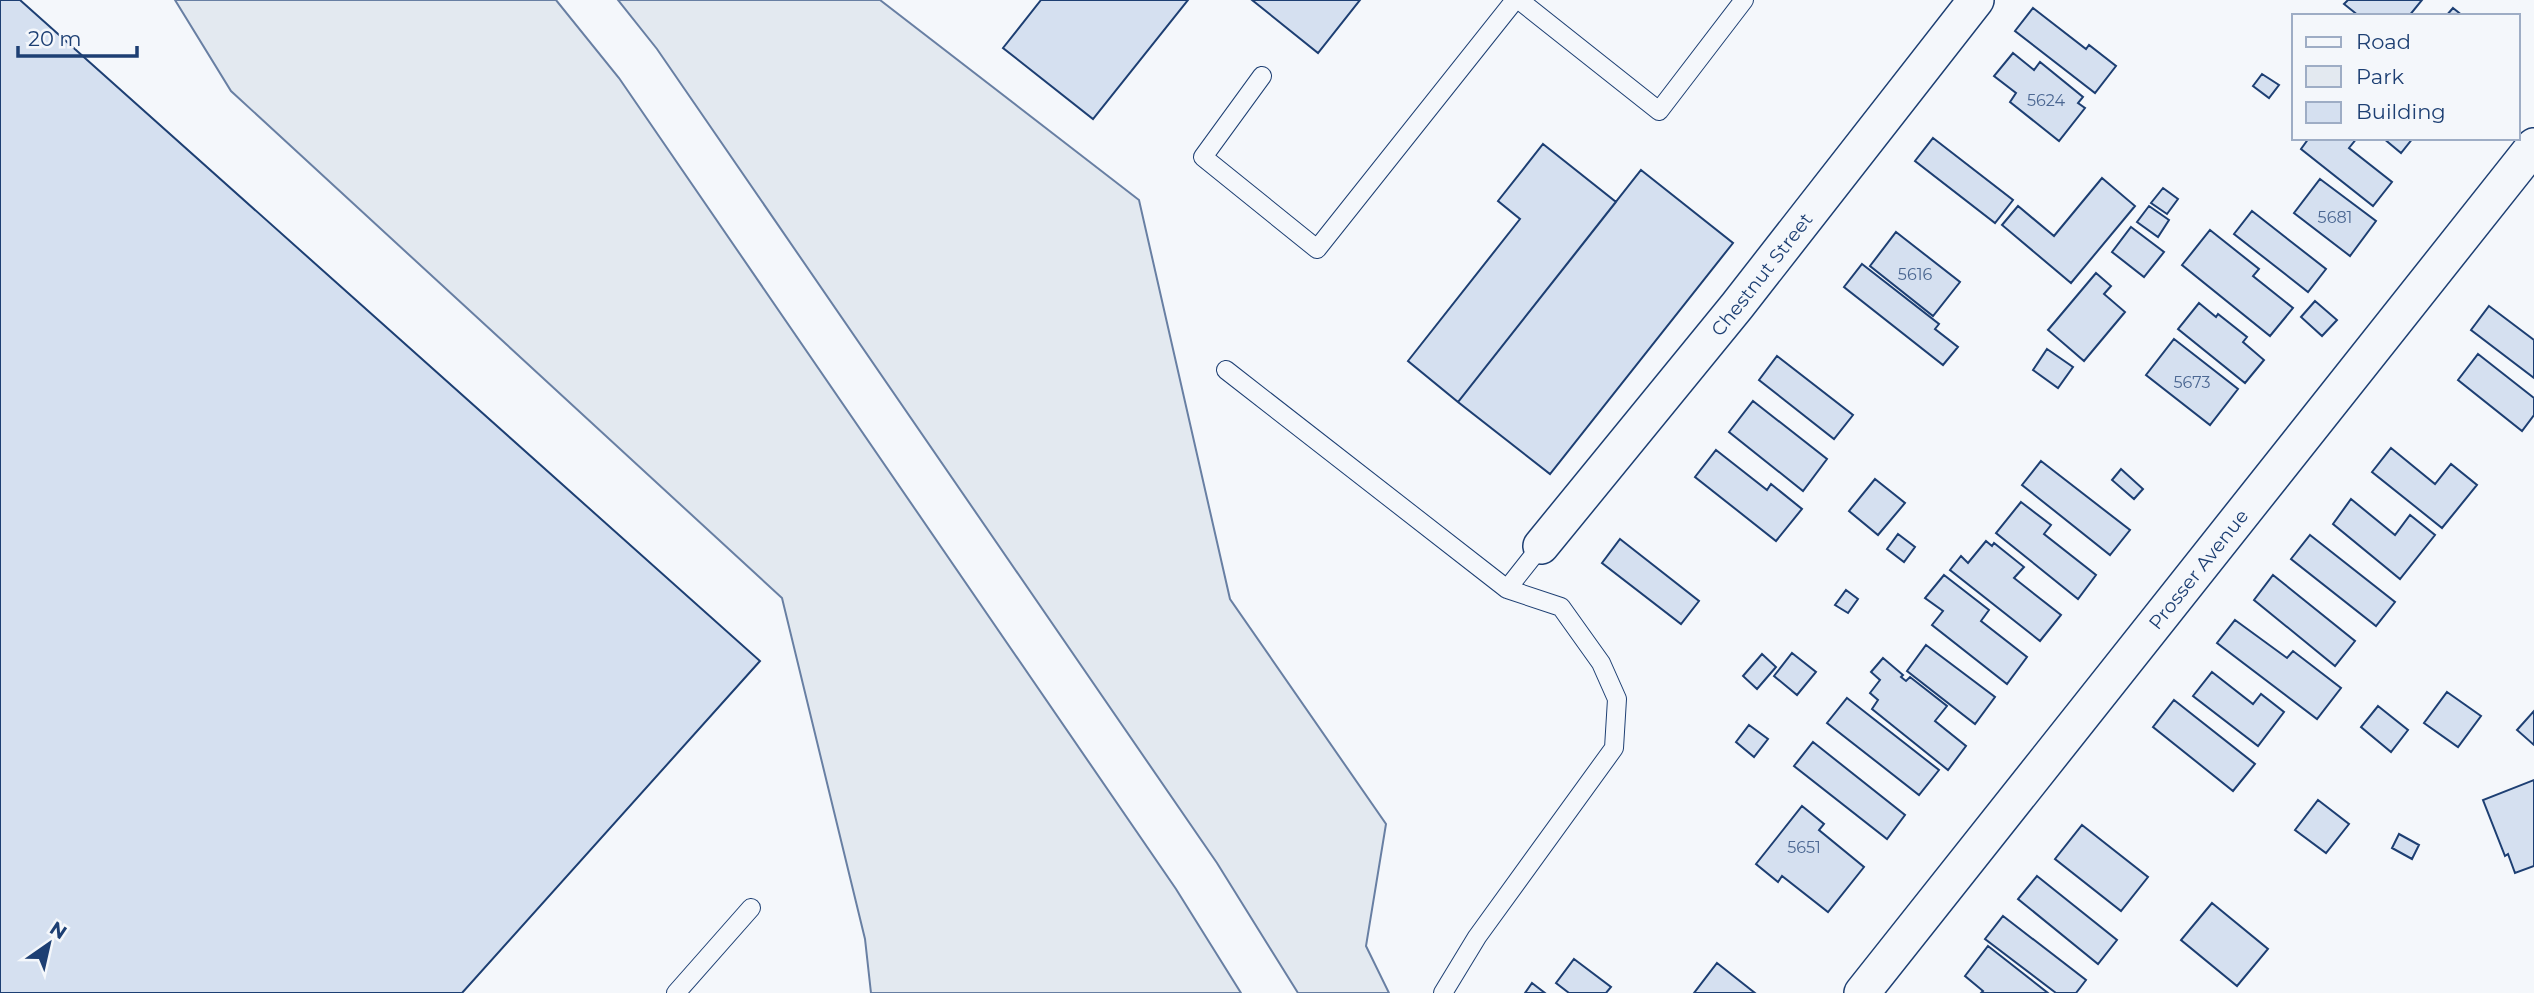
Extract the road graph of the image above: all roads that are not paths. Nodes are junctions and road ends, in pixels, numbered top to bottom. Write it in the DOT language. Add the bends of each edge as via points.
graph roads {
  1 [pos="1517,0"];
  2 [pos="1744,0"];
  3 [pos="1976,0"];
  4 [pos="1262,76"];
  5 [pos="2534,146"];
  6 [pos="1226,370"];
  7 [pos="1541,546"];
  8 [pos="1507,589"];
  9 [pos="751,908"];
  10 [pos="676,993"];
  11 [pos="1443,993"];
  12 [pos="1862,993"];
  1 -- 2 [label="lane" via="1659,111"];
  1 -- 4 [label="lane" via="1317,249 1203,157"];
  3 -- 7 [label="street, Chestnut Street" via="1737,306"];
  5 -- 12 [label="street, Prosser Avenue"];
  6 -- 8 [label="lane"];
  7 -- 8 [label="lane"];
  8 -- 11 [label="lane" via="1561,607 1601,663 1618,699 1614,748 1477,937"];
  9 -- 10 [label="lane"];
}
